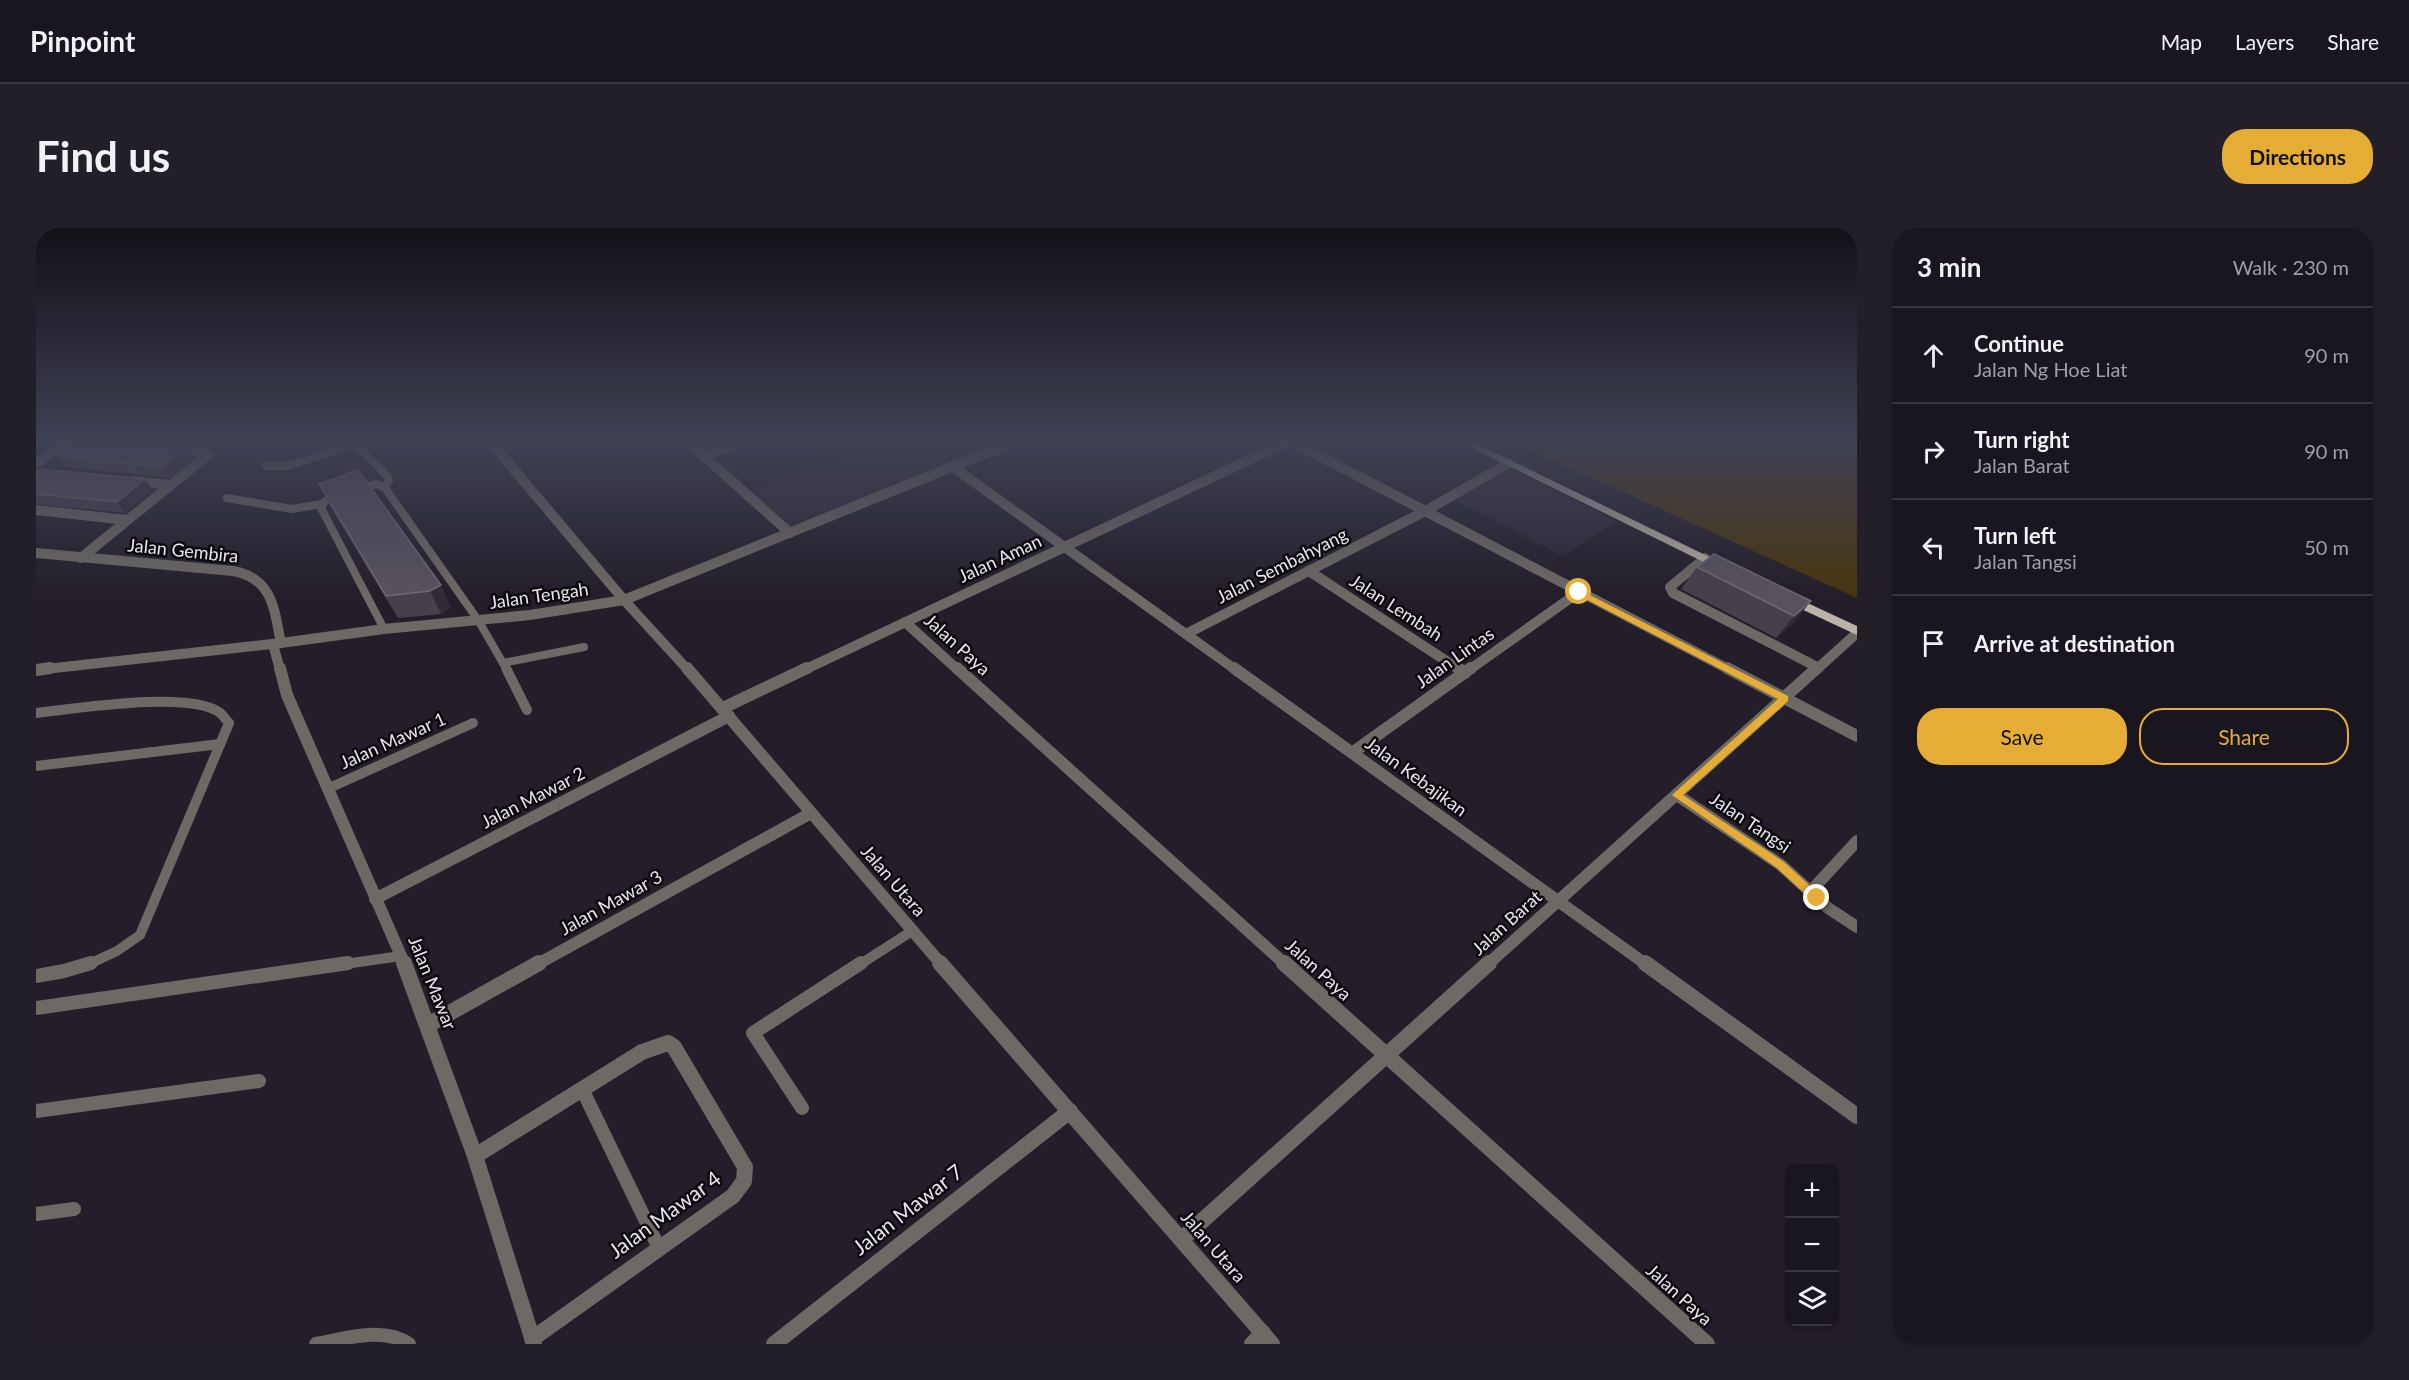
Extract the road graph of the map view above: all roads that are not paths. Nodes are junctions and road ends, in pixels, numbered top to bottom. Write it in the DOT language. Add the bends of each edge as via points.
graph roads {
  1 [pos="161,492"];
  2 [pos="347,492"];
  3 [pos="388,492"];
  4 [pos="533,492"];
  5 [pos="744,492"];
  6 [pos="891,492"];
  7 [pos="988,492"];
  8 [pos="1180,492"];
  9 [pos="1394,492"];
  10 [pos="1458,492"];
  11 [pos="1569,492"];
  12 [pos="227,498"];
  13 [pos="321,504"];
  14 [pos="1428,509"];
  15 [pos="36,510"];
  16 [pos="127,519"];
  17 [pos="790,533"];
  18 [pos="1065,547"];
  19 [pos="36,553"];
  20 [pos="81,558"];
  21 [pos="1705,558"];
  22 [pos="1309,571"];
  23 [pos="1736,572"];
  24 [pos="1579,592"];
  25 [pos="1776,592"];
  26 [pos="624,600"];
  27 [pos="478,620"];
  28 [pos="905,622"];
  29 [pos="384,629"];
  30 [pos="1857,632"];
  31 [pos="1186,634"];
  32 [pos="277,644"];
  33 [pos="584,647"];
  34 [pos="503,663"];
  35 [pos="1819,668"];
  36 [pos="36,670"];
  37 [pos="1465,673"];
  38 [pos="1784,698"];
  39 [pos="527,710"];
  40 [pos="36,713"];
  41 [pos="724,715"];
  42 [pos="473,723"];
  43 [pos="1857,736"];
  44 [pos="220,744"];
  45 [pos="1352,753"];
  46 [pos="40,765"];
  47 [pos="36,777"];
  48 [pos="327,789"];
  49 [pos="1677,795"];
  50 [pos="811,813"];
  51 [pos="1857,840"];
  52 [pos="1810,892"];
  53 [pos="375,899"];
  54 [pos="1558,901"];
  55 [pos="1857,927"];
  56 [pos="904,937"];
  57 [pos="401,956"];
  58 [pos="36,976"];
  59 [pos="36,1008"];
  60 [pos="429,1025"];
  61 [pos="1386,1056"];
  62 [pos="259,1081"];
  63 [pos="583,1091"];
  64 [pos="802,1108"];
  65 [pos="1070,1111"];
  66 [pos="36,1112"];
  67 [pos="1857,1116"];
  68 [pos="475,1156"];
  69 [pos="74,1209"];
  70 [pos="36,1214"];
  71 [pos="1182,1239"];
  72 [pos="659,1248"];
  73 [pos="1262,1340"];
  74 [pos="533,1342"];
  75 [pos="316,1344"];
  76 [pos="409,1344"];
  77 [pos="774,1344"];
  78 [pos="1707,1344"];
  1 -- 16 [label="street"];
  2 -- 13 [label="lane"];
  3 -- 27 [label="lane"];
  4 -- 26 [label="street, Jalan Utara"];
  5 -- 17 [label="street"];
  6 -- 17 [label="street, Jalan Tengah"];
  7 -- 18 [label="street, Jalan Kebajikan"];
  8 -- 18 [label="street, Jalan Aman"];
  9 -- 14 [label="street"];
  10 -- 14 [label="street, Jalan Sembahyang"];
  11 -- 21 [label="main road"];
  12 -- 13 [label="lane" via="292,509"];
  13 -- 29 [label="lane"];
  14 -- 22 [label="street, Jalan Sembahyang"];
  14 -- 24 [label="street"];
  15 -- 16 [label="street"];
  16 -- 20 [label="street"];
  17 -- 26 [label="street, Jalan Tengah"];
  18 -- 28 [label="street, Jalan Aman"];
  18 -- 31 [label="street, Jalan Kebajikan"];
  19 -- 20 [label="street, Jalan Gembira"];
  20 -- 32 [label="street, Jalan Gembira" via="251,575 269,596"];
  21 -- 23 [label="main road"];
  21 -- 35 [label="street" via="1674,582 1670,587 1673,593"];
  22 -- 31 [label="street, Jalan Sembahyang"];
  22 -- 37 [label="street, Jalan Lembah"];
  24 -- 37 [label="street, Jalan Lintas"];
  24 -- 38 [label="street"];
  25 -- 30 [label="main road"];
  26 -- 27 [label="street, Jalan Tengah"];
  26 -- 41 [label="street, Jalan Utara"];
  27 -- 29 [label="street, Jalan Tengah"];
  27 -- 34 [label="lane"];
  28 -- 41 [label="street, Jalan Aman"];
  28 -- 61 [label="street, Jalan Paya"];
  29 -- 32 [label="street, Jalan Tengah"];
  30 -- 35 [label="street, Jalan Barat"];
  31 -- 45 [label="street, Jalan Kebajikan"];
  32 -- 36 [label="street, Jalan Tengah"];
  32 -- 48 [label="street, Jalan Mawar" via="287,695"];
  33 -- 34 [label="lane"];
  34 -- 39 [label="lane"];
  35 -- 38 [label="street, Jalan Barat"];
  37 -- 45 [label="street, Jalan Lintas"];
  38 -- 43 [label="street"];
  38 -- 49 [label="street, Jalan Barat"];
  40 -- 44 [label="lane" via="179,702 211,707 227,717 229,723"];
  41 -- 50 [label="street, Jalan Utara"];
  41 -- 53 [label="street, Jalan Mawar 2" via="706,728"];
  42 -- 48 [label="lane, Jalan Mawar 1"];
  44 -- 46 [label="lane"];
  44 -- 58 [label="lane" via="140,935 122,950 96,962"];
  45 -- 54 [label="street, Jalan Kebajikan"];
  46 -- 47 [label="lane"];
  48 -- 53 [label="street, Jalan Mawar"];
  49 -- 52 [label="street, Jalan Tangsi" via="1781,865"];
  49 -- 54 [label="street, Jalan Barat"];
  50 -- 56 [label="street, Jalan Utara"];
  50 -- 60 [label="street, Jalan Mawar 3"];
  51 -- 52 [label="street"];
  52 -- 55 [label="street, Jalan Tangsi"];
  53 -- 57 [label="street, Jalan Mawar"];
  54 -- 61 [label="street, Jalan Barat"];
  54 -- 67 [label="street, Jalan Kebajikan"];
  56 -- 64 [label="lane" via="753,1033"];
  56 -- 65 [label="street, Jalan Utara"];
  57 -- 59 [label="lane"];
  57 -- 60 [label="street, Jalan Mawar"];
  60 -- 68 [label="street, Jalan Mawar"];
  61 -- 71 [label="street, Jalan Barat"];
  61 -- 78 [label="street, Jalan Paya"];
  62 -- 66 [label="lane"];
  63 -- 68 [label="street, Jalan Mawar 4"];
  63 -- 72 [label="lane"];
  63 -- 72 [label="street, Jalan Mawar 4" via="642,1052 668,1043 745,1167 744,1181 732,1196"];
  65 -- 71 [label="street, Jalan Utara"];
  65 -- 77 [label="street, Jalan Mawar 7"];
  68 -- 74 [label="street, Jalan Mawar"];
  69 -- 70 [label="lane"];
  71 -- 73 [label="street, Jalan Utara"];
  72 -- 74 [label="street, Jalan Mawar 4"];
  75 -- 76 [label="lane" via="387,1335"];
}
